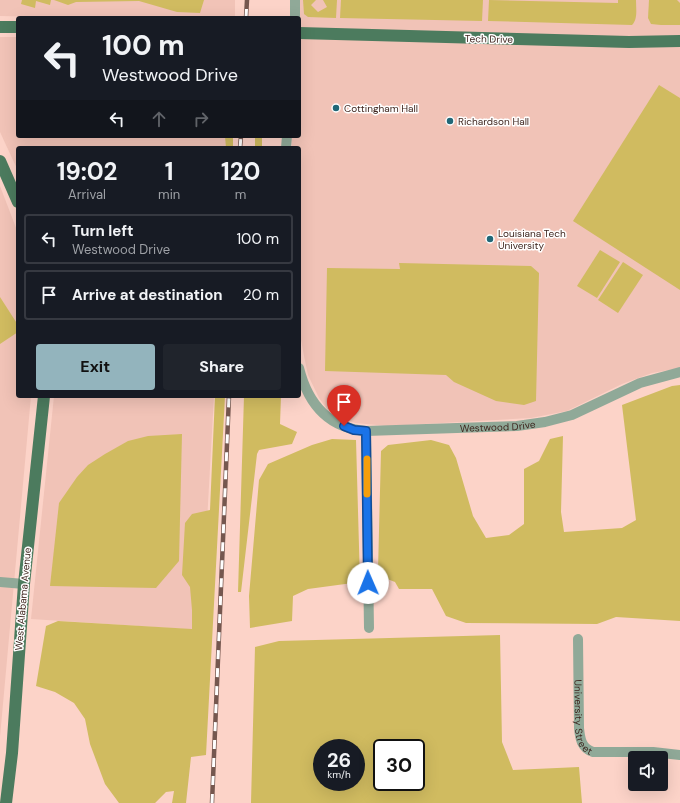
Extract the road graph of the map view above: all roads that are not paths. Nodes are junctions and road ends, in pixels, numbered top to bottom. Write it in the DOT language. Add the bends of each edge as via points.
graph roads {
  1 [pos="295,0"];
  2 [pos="294,16"];
  3 [pos="0,26"];
  4 [pos="16,27"];
  5 [pos="301,34"];
  6 [pos="680,41"];
  7 [pos="0,161"];
  8 [pos="16,197"];
  9 [pos="680,372"];
  10 [pos="301,373"];
  11 [pos="44,398"];
  12 [pos="366,431"];
  13 [pos="0,582"];
  14 [pos="24,584"];
  15 [pos="369,628"];
  16 [pos="578,639"];
  17 [pos="680,755"];
  18 [pos="6,803"];
  1 -- 2 [label="street"];
  3 -- 4 [label="main road"];
  5 -- 6 [label="main road, Tech Drive"];
  7 -- 8 [label="main road"];
  9 -- 12 [label="street, Westwood Drive" via="640,383 572,415 545,422 517,426"];
  10 -- 12 [label="street, Westwood Drive" via="314,404 324,415 354,430"];
  11 -- 14 [label="main road, West Alabama Avenue"];
  12 -- 15 [label="street"];
  13 -- 14 [label="street"];
  14 -- 18 [label="main road, West Alabama Avenue"];
  16 -- 17 [label="street, University Street" via="579,728 584,747 593,752 653,752"];
}
